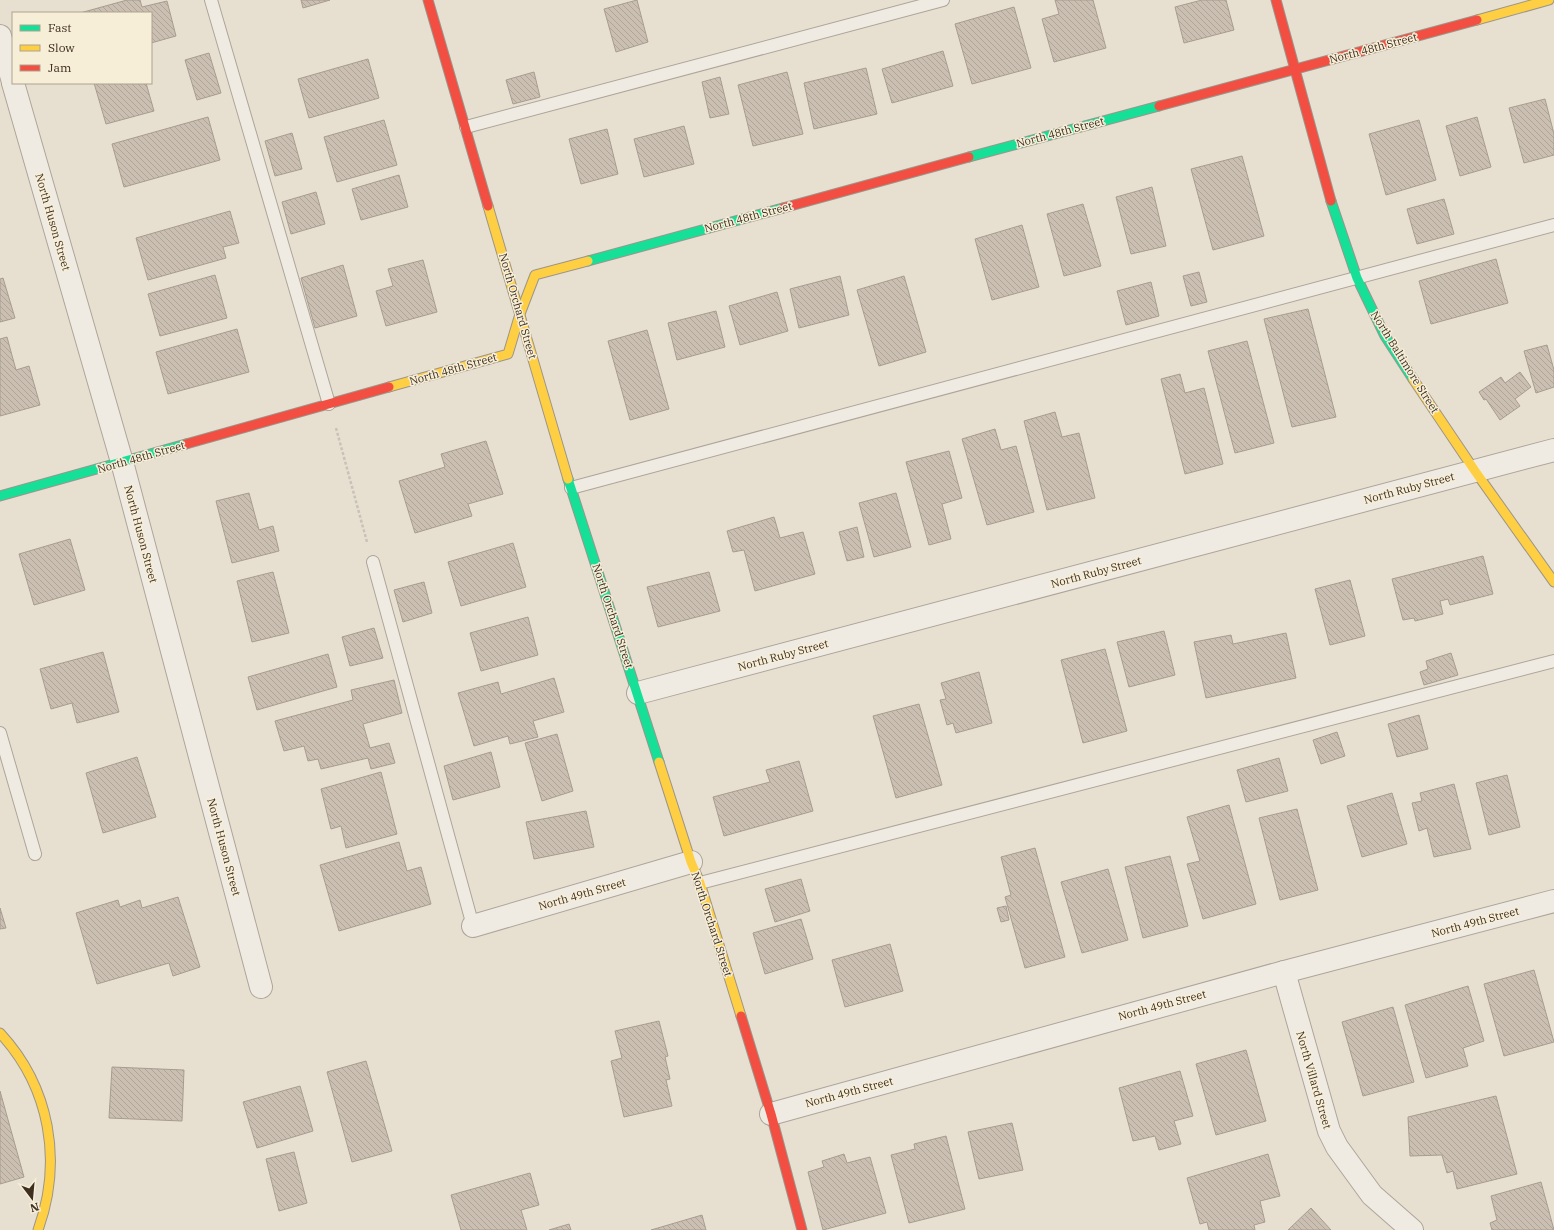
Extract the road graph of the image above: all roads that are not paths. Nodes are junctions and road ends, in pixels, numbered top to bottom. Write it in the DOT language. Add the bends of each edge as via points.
graph roads {
  1 [pos="210,0"];
  2 [pos="428,0"];
  3 [pos="943,0"];
  4 [pos="1276,0"];
  5 [pos="1549,0"];
  6 [pos="0,36"];
  7 [pos="1295,68"];
  8 [pos="12,78"];
  9 [pos="14,84"];
  10 [pos="466,127"];
  11 [pos="1554,225"];
  12 [pos="1357,278"];
  13 [pos="520,314"];
  14 [pos="329,404"];
  15 [pos="1554,450"];
  16 [pos="122,462"];
  17 [pos="1475,470"];
  18 [pos="571,488"];
  19 [pos="0,496"];
  20 [pos="373,562"];
  21 [pos="1554,582"];
  22 [pos="1554,661"];
  23 [pos="638,693"];
  24 [pos="0,733"];
  25 [pos="35,854"];
  26 [pos="691,862"];
  27 [pos="700,883"];
  28 [pos="1554,901"];
  29 [pos="473,926"];
  30 [pos="1284,972"];
  31 [pos="261,986"];
  32 [pos="0,1032"];
  33 [pos="771,1114"];
  34 [pos="38,1230"];
  35 [pos="802,1230"];
  36 [pos="1412,1230"];
  1 -- 14 [label="lane"];
  2 -- 10 [label="street, North Orchard Street"];
  3 -- 10 [label="lane"];
  4 -- 7 [label="street, North Baltimore Street"];
  5 -- 7 [label="street, North 48th Street"];
  6 -- 8 [label="street, North Huson Street"];
  7 -- 12 [label="street, North Baltimore Street" via="1337,221"];
  7 -- 13 [label="street, North 48th Street" via="535,275"];
  9 -- 16 [label="street, North Huson Street"];
  10 -- 13 [label="street, North Orchard Street"];
  11 -- 12 [label="lane"];
  12 -- 17 [label="street, North Baltimore Street" via="1385,336"];
  12 -- 18 [label="lane"];
  13 -- 14 [label="street, North 48th Street" via="508,354"];
  13 -- 18 [label="street, North Orchard Street"];
  14 -- 16 [label="street, North 48th Street"];
  15 -- 17 [label="street, North Ruby Street"];
  16 -- 19 [label="street, North 48th Street"];
  16 -- 31 [label="street, North Huson Street"];
  17 -- 21 [label="street, North Baltimore Street"];
  17 -- 23 [label="street, North Ruby Street"];
  18 -- 23 [label="street, North Orchard Street"];
  20 -- 29 [label="lane"];
  22 -- 27 [label="lane"];
  23 -- 26 [label="street, North Orchard Street"];
  24 -- 25 [label="lane"];
  26 -- 27 [label="street, North Orchard Street"];
  26 -- 29 [label="street, North 49th Street"];
  27 -- 33 [label="street, North Orchard Street"];
  28 -- 30 [label="street, North 49th Street"];
  30 -- 33 [label="street, North 49th Street"];
  30 -- 36 [label="street, North Villard Street" via="1329,1131 1337,1147 1372,1195"];
  32 -- 34 [label="street" via="18,1055 36,1089 49,1130 50,1177"];
  33 -- 35 [label="street, North Orchard Street"];
}
